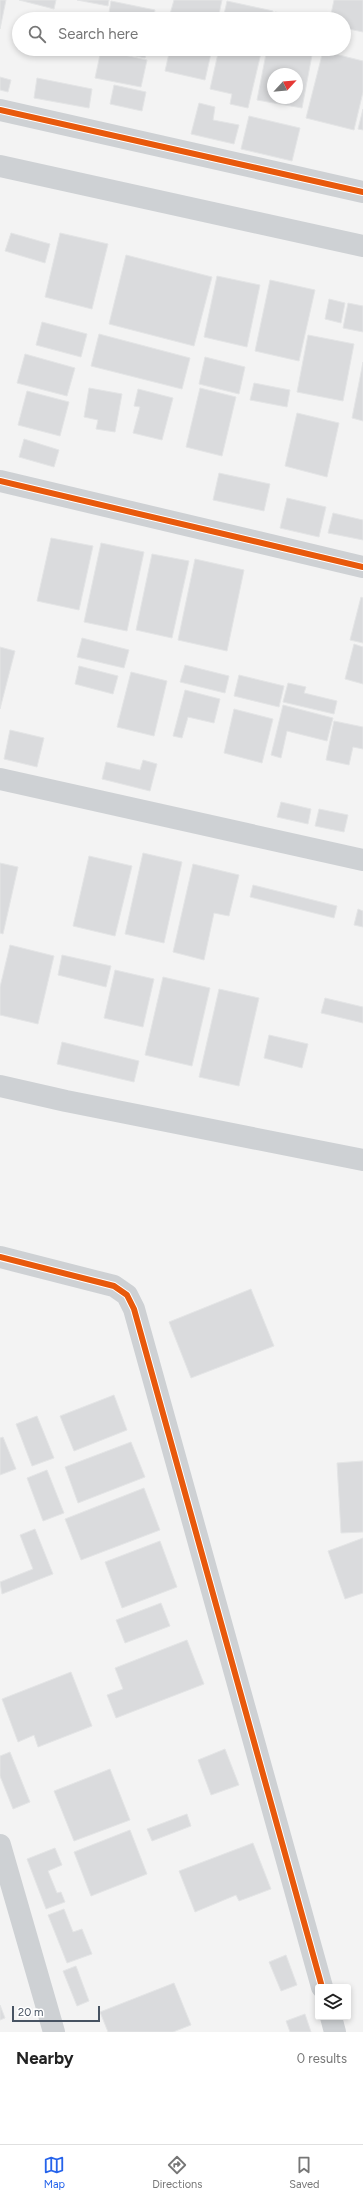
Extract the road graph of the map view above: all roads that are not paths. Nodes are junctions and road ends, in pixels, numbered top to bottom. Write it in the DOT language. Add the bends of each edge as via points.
graph roads {
  1 [pos="0,110"];
  2 [pos="0,166"];
  3 [pos="363,192"];
  4 [pos="363,246"];
  5 [pos="0,481"];
  6 [pos="363,567"];
  7 [pos="0,779"];
  8 [pos="363,860"];
  9 [pos="0,1086"];
  10 [pos="363,1160"];
  11 [pos="0,1257"];
  12 [pos="0,1845"];
  13 [pos="321,1984"];
  14 [pos="332,2020"];
  15 [pos="54,2032"];
  16 [pos="335,2032"];
  1 -- 3 [label="street"];
  2 -- 4 [label="street"];
  5 -- 6 [label="street"];
  7 -- 8 [label="street"];
  9 -- 10 [label="street"];
  11 -- 13 [label="street" via="114,1286 127,1295 131,1302"];
  12 -- 15 [label="street"];
  14 -- 16 [label="street"];
}
